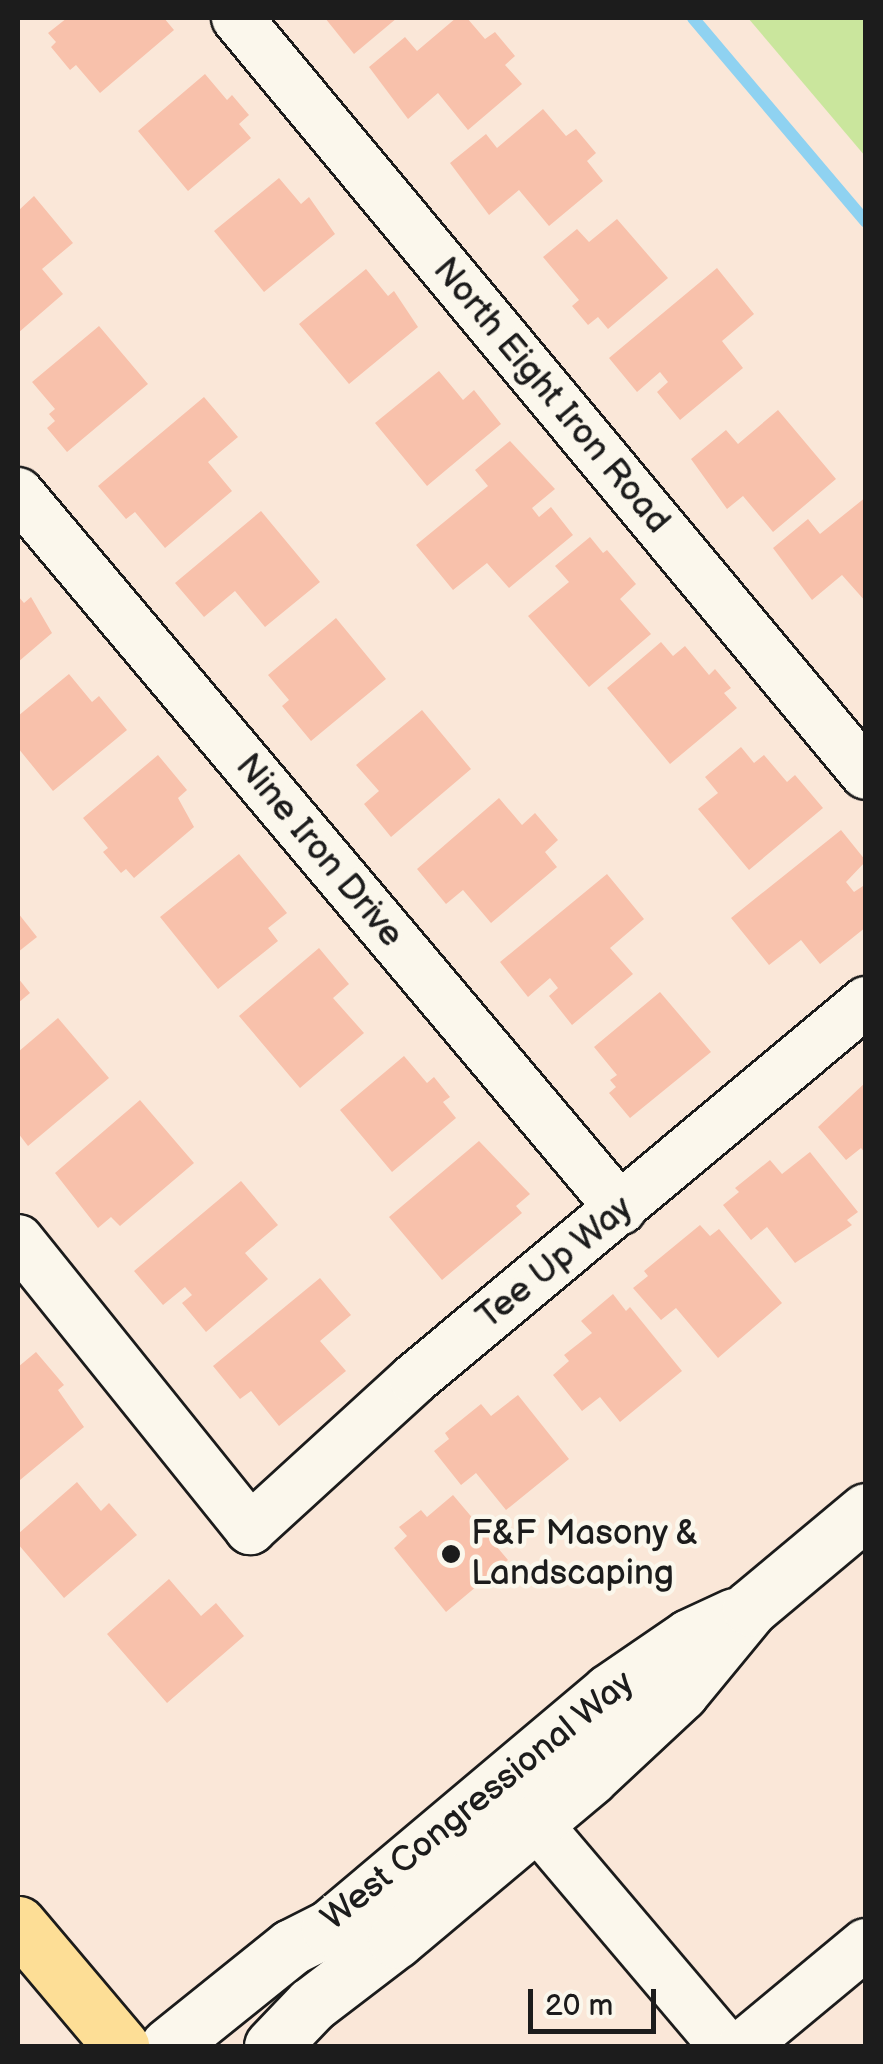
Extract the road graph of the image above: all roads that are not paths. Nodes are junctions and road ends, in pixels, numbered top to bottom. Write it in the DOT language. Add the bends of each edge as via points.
graph roads {
  1 [pos="237,18"];
  2 [pos="18,492"];
  3 [pos="866,774"];
  4 [pos="866,1002"];
  5 [pos="621,1209"];
  6 [pos="18,1240"];
  7 [pos="866,1511"];
  8 [pos="750,1608"];
  9 [pos="501,1782"];
  10 [pos="536,1823"];
  11 [pos="18,1924"];
  12 [pos="362,1944"];
  13 [pos="866,1944"];
  14 [pos="121,2046"];
  15 [pos="168,2046"];
  16 [pos="272,2046"];
  17 [pos="312,2046"];
  18 [pos="725,2046"];
  19 [pos="743,2046"];
  1 -- 3 [label="street, North Eight Iron Road"];
  2 -- 5 [label="street, Nine Iron Drive"];
  4 -- 5 [label="street, Tee Up Way"];
  5 -- 6 [label="street, Tee Up Way" via="414,1379 250,1529"];
  7 -- 8 [label="street, West Congressional Way"];
  8 -- 9 [label="street, West Congressional Way" via="650,1661"];
  8 -- 10 [label="street, West Congressional Way" via="680,1693"];
  9 -- 10 [label="street"];
  9 -- 12 [label="street, West Congressional Way"];
  10 -- 12 [label="street, West Congressional Way"];
  10 -- 18 [label="street"];
  11 -- 14 [label="main road"];
  12 -- 15 [label="street, West Congressional Way" via="291,1948"];
  12 -- 16 [label="street, West Congressional Way"];
  12 -- 17 [label="street, West Congressional Way" via="348,2013"];
  13 -- 19 [label="street"];
}
